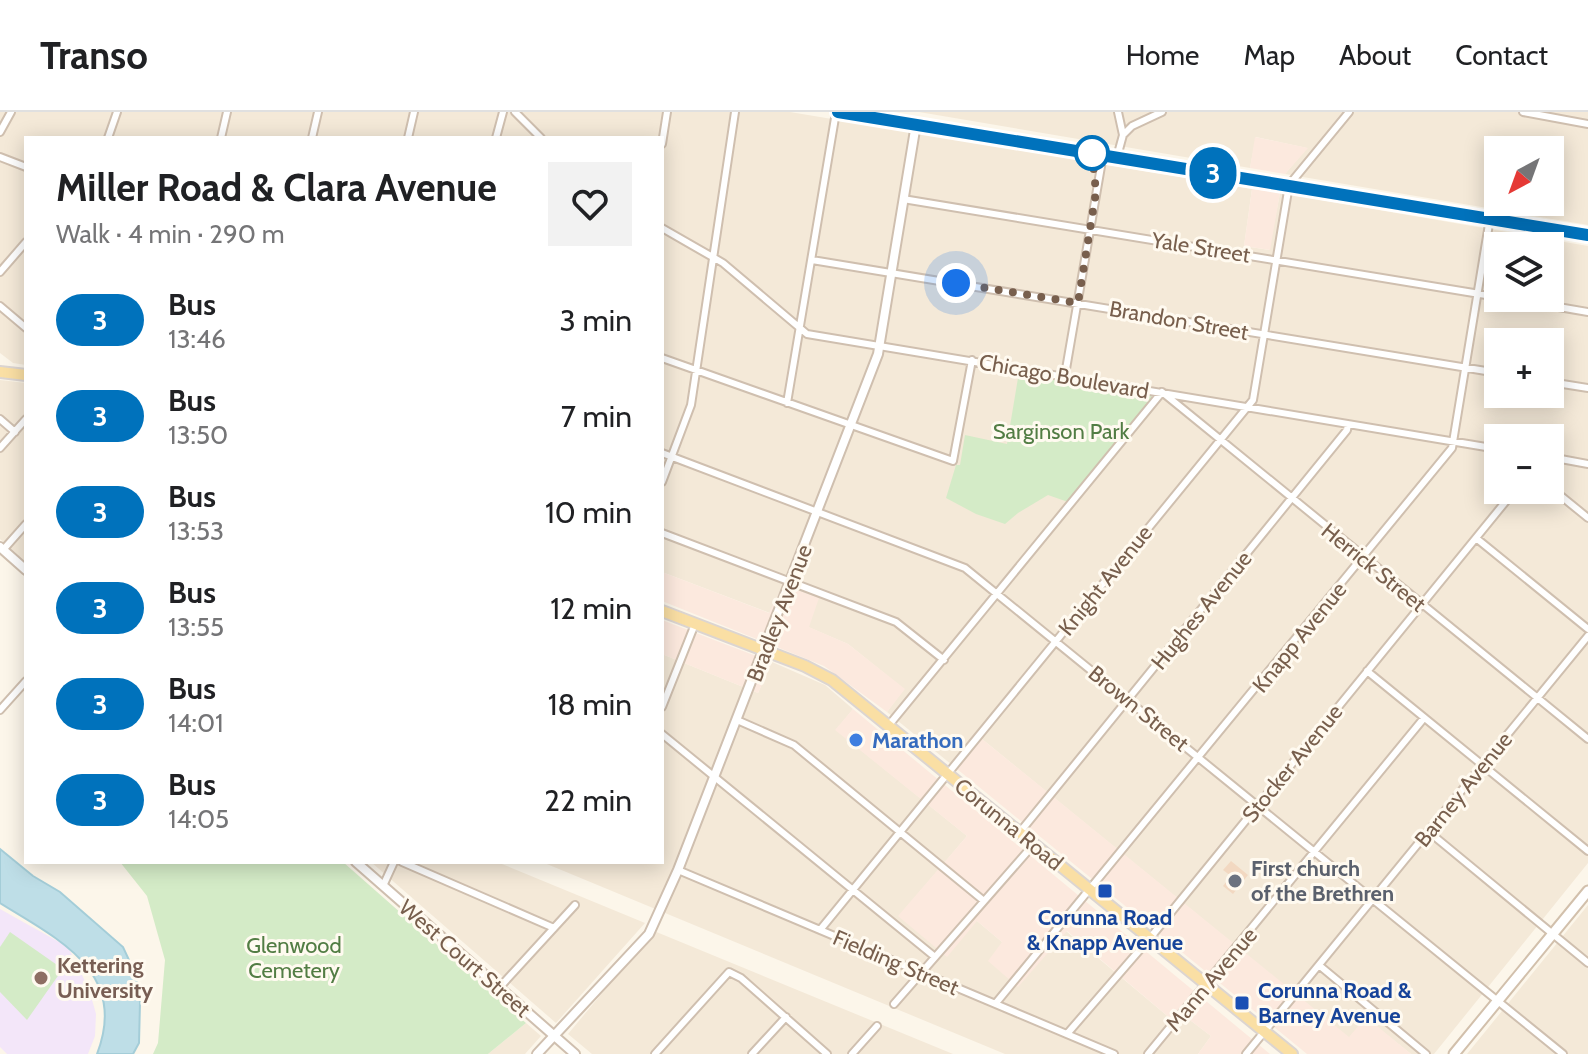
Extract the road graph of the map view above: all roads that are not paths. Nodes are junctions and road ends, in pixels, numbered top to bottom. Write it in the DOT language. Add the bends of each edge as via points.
graph roads {
  1 [pos="11,112"];
  2 [pos="117,112"];
  3 [pos="227,112"];
  4 [pos="318,112"];
  5 [pos="414,112"];
  6 [pos="503,112"];
  7 [pos="515,112"];
  8 [pos="667,112"];
  9 [pos="735,112"];
  10 [pos="837,112"];
  11 [pos="1118,112"];
  12 [pos="1162,112"];
  13 [pos="1349,112"];
  14 [pos="1523,112"];
  15 [pos="1584,112"];
  16 [pos="880,115"];
  17 [pos="916,124"];
  18 [pos="1585,124"];
  19 [pos="0,132"];
  20 [pos="1123,135"];
  21 [pos="109,136"];
  22 [pos="221,136"];
  23 [pos="312,136"];
  24 [pos="408,136"];
  25 [pos="497,136"];
  26 [pos="539,136"];
  27 [pos="663,136"];
  28 [pos="1103,155"];
  29 [pos="0,157"];
  30 [pos="1117,157"];
  31 [pos="24,166"];
  32 [pos="1289,185"];
  33 [pos="903,199"];
  34 [pos="1490,218"];
  35 [pos="664,229"];
  36 [pos="1090,229"];
  37 [pos="1588,235"];
  38 [pos="24,244"];
  39 [pos="715,257"];
  40 [pos="812,260"];
  41 [pos="1277,260"];
  42 [pos="0,272"];
  43 [pos="892,273"];
  44 [pos="1478,293"];
  45 [pos="1484,294"];
  46 [pos="1078,303"];
  47 [pos="0,306"];
  48 [pos="1564,308"];
  49 [pos="1588,312"];
  50 [pos="24,326"];
  51 [pos="800,330"];
  52 [pos="1264,334"];
  53 [pos="879,346"];
  54 [pos="664,359"];
  55 [pos="972,360"];
  56 [pos="1466,368"];
  57 [pos="696,370"];
  58 [pos="1484,371"];
  59 [pos="0,372"];
  60 [pos="24,375"];
  61 [pos="1065,375"];
  62 [pos="1564,384"];
  63 [pos="1588,388"];
  64 [pos="1162,392"];
  65 [pos="787,403"];
  66 [pos="1246,407"];
  67 [pos="0,419"];
  68 [pos="24,421"];
  69 [pos="1348,424"];
  70 [pos="851,426"];
  71 [pos="15,432"];
  72 [pos="1219,440"];
  73 [pos="1454,441"];
  74 [pos="1484,446"];
  75 [pos="0,448"];
  76 [pos="664,454"];
  77 [pos="672,457"];
  78 [pos="1564,460"];
  79 [pos="1588,464"];
  80 [pos="664,477"];
  81 [pos="1564,498"];
  82 [pos="1291,499"];
  83 [pos="1504,504"];
  84 [pos="818,513"];
  85 [pos="1588,518"];
  86 [pos="24,526"];
  87 [pos="664,534"];
  88 [pos="1476,538"];
  89 [pos="1,548"];
  90 [pos="1363,558"];
  91 [pos="24,568"];
  92 [pos="791,582"];
  93 [pos="998,593"];
  94 [pos="1421,605"];
  95 [pos="664,612"];
  96 [pos="695,624"];
  97 [pos="1588,629"];
  98 [pos="1588,636"];
  99 [pos="1056,640"];
  100 [pos="764,650"];
  101 [pos="944,660"];
  102 [pos="1367,671"];
  103 [pos="24,683"];
  104 [pos="1537,698"];
  105 [pos="1128,699"];
  106 [pos="664,702"];
  107 [pos="0,710"];
  108 [pos="1424,718"];
  109 [pos="737,720"];
  110 [pos="889,725"];
  111 [pos="664,736"];
  112 [pos="1588,739"];
  113 [pos="1200,758"];
  114 [pos="1482,766"];
  115 [pos="948,773"];
  116 [pos="715,777"];
  117 [pos="1258,805"];
  118 [pos="900,832"];
  119 [pos="1020,832"];
  120 [pos="1429,832"];
  121 [pos="1034,844"];
  122 [pos="1588,851"];
  123 [pos="1316,852"];
  124 [pos="358,864"];
  125 [pos="393,864"];
  126 [pos="407,864"];
  127 [pos="678,870"];
  128 [pos="383,886"];
  129 [pos="852,890"];
  130 [pos="1091,890"];
  131 [pos="1588,891"];
  132 [pos="1374,899"];
  133 [pos="984,901"];
  134 [pos="575,905"];
  135 [pos="554,928"];
  136 [pos="820,930"];
  137 [pos="1553,934"];
  138 [pos="1150,938"];
  139 [pos="935,957"];
  140 [pos="1588,963"];
  141 [pos="1320,966"];
  142 [pos="922,973"];
  143 [pos="1207,985"];
  144 [pos="499,988"];
  145 [pos="1498,1001"];
  146 [pos="996,1003"];
  147 [pos="894,1004"];
  148 [pos="786,1017"];
  149 [pos="877,1026"];
  150 [pos="1265,1033"];
  151 [pos="1067,1034"];
  152 [pos="554,1036"];
  153 [pos="537,1054"];
  154 [pos="575,1054"];
  155 [pos="655,1054"];
  156 [pos="752,1054"];
  157 [pos="827,1054"];
  158 [pos="852,1054"];
  159 [pos="1114,1054"];
  160 [pos="1148,1054"];
  161 [pos="1246,1054"];
  162 [pos="1292,1054"];
  163 [pos="1426,1054"];
  164 [pos="1454,1054"];
  165 [pos="1563,1054"];
  1 -- 19 [label="street"];
  2 -- 21 [label="street"];
  3 -- 22 [label="street"];
  4 -- 23 [label="street"];
  5 -- 24 [label="street"];
  6 -- 25 [label="street"];
  7 -- 26 [label="street"];
  8 -- 27 [label="street"];
  9 -- 39 [label="street"];
  10 -- 16 [label="main road"];
  10 -- 40 [label="street"];
  11 -- 20 [label="street"];
  12 -- 20 [label="street"];
  13 -- 32 [label="street"];
  14 -- 18 [label="street"];
  15 -- 18 [label="street"];
  16 -- 17 [label="main road"];
  17 -- 28 [label="main road"];
  17 -- 33 [label="street, Bradley Avenue"];
  20 -- 30 [label="street"];
  28 -- 30 [label="main road"];
  28 -- 36 [label="street"];
  29 -- 31 [label="street"];
  30 -- 32 [label="main road"];
  32 -- 34 [label="main road"];
  32 -- 41 [label="street, Knight Avenue"];
  33 -- 36 [label="street, Yale Street"];
  33 -- 43 [label="street, Bradley Avenue"];
  34 -- 37 [label="main road"];
  34 -- 44 [label="street, Knapp Avenue"];
  35 -- 39 [label="street, Chicago Boulevard"];
  36 -- 41 [label="street, Yale Street"];
  36 -- 46 [label="street"];
  38 -- 42 [label="street"];
  39 -- 51 [label="street, Chicago Boulevard"];
  39 -- 57 [label="street"];
  40 -- 43 [label="street, Brandon Street"];
  40 -- 51 [label="street"];
  41 -- 44 [label="street, Yale Street"];
  41 -- 52 [label="street, Knight Avenue"];
  43 -- 46 [label="street, Brandon Street"];
  43 -- 53 [label="street, Bradley Avenue"];
  44 -- 45 [label="street, Yale Street"];
  44 -- 56 [label="street, Knapp Avenue"];
  46 -- 52 [label="street, Brandon Street"];
  46 -- 61 [label="street"];
  47 -- 50 [label="street"];
  48 -- 49 [label="street"];
  51 -- 53 [label="street, Chicago Boulevard"];
  51 -- 65 [label="street"];
  52 -- 56 [label="street, Brandon Street"];
  52 -- 66 [label="street, Knight Avenue" via="1253,400"];
  53 -- 55 [label="street, Chicago Boulevard"];
  53 -- 70 [label="street, Bradley Avenue"];
  54 -- 57 [label="street"];
  55 -- 61 [label="street, Chicago Boulevard"];
  55 -- 70 [label="street" via="953,461"];
  56 -- 58 [label="street, Brandon Street"];
  56 -- 73 [label="street, Knapp Avenue"];
  57 -- 65 [label="street"];
  57 -- 77 [label="street" via="691,405"];
  59 -- 60 [label="main road"];
  61 -- 64 [label="street, Chicago Boulevard"];
  62 -- 63 [label="street"];
  64 -- 66 [label="street, Chicago Boulevard"];
  64 -- 72 [label="street, Herrick Street"];
  64 -- 93 [label="street"];
  65 -- 70 [label="street"];
  66 -- 69 [label="street, Chicago Boulevard"];
  66 -- 72 [label="street, Knight Avenue"];
  67 -- 71 [label="street"];
  68 -- 71 [label="street"];
  69 -- 73 [label="street, Chicago Boulevard"];
  69 -- 82 [label="street, Hughes Avenue"];
  70 -- 84 [label="street, Bradley Avenue"];
  71 -- 75 [label="street"];
  72 -- 82 [label="street, Herrick Street"];
  72 -- 99 [label="street, Knight Avenue"];
  73 -- 74 [label="street, Chicago Boulevard"];
  73 -- 90 [label="street, Knapp Avenue"];
  76 -- 77 [label="street, Brown Street"];
  77 -- 80 [label="street"];
  77 -- 84 [label="street, Brown Street"];
  78 -- 79 [label="street"];
  81 -- 85 [label="street"];
  82 -- 90 [label="street, Herrick Street"];
  82 -- 105 [label="street, Hughes Avenue"];
  83 -- 88 [label="street, Stocker Avenue"];
  84 -- 92 [label="street, Bradley Avenue"];
  84 -- 93 [label="street, Brown Street" via="965,568"];
  86 -- 89 [label="street"];
  87 -- 92 [label="street"];
  88 -- 94 [label="street, Stocker Avenue"];
  88 -- 97 [label="street"];
  89 -- 91 [label="street"];
  90 -- 94 [label="street, Herrick Street"];
  90 -- 113 [label="street, Knapp Avenue"];
  92 -- 100 [label="street, Bradley Avenue"];
  92 -- 101 [label="street" via="896,622"];
  93 -- 99 [label="street, Brown Street"];
  93 -- 101 [label="street"];
  94 -- 102 [label="street, Stocker Avenue"];
  94 -- 104 [label="street, Herrick Street"];
  95 -- 96 [label="main road, Corunna Road"];
  96 -- 100 [label="main road, Corunna Road"];
  96 -- 106 [label="street"];
  98 -- 104 [label="street, Barney Avenue"];
  99 -- 105 [label="street, Brown Street"];
  99 -- 115 [label="street, Knight Avenue"];
  100 -- 109 [label="street, Bradley Avenue"];
  100 -- 110 [label="main road, Corunna Road" via="832,680"];
  101 -- 110 [label="street"];
  102 -- 108 [label="street"];
  102 -- 117 [label="street, Stocker Avenue"];
  103 -- 107 [label="street"];
  104 -- 112 [label="street, Herrick Street"];
  104 -- 114 [label="street, Barney Avenue"];
  105 -- 113 [label="street, Brown Street"];
  105 -- 119 [label="street, Hughes Avenue"];
  108 -- 114 [label="street"];
  108 -- 123 [label="street, Mann Avenue"];
  109 -- 116 [label="street, Bradley Avenue"];
  109 -- 118 [label="street" via="794,745"];
  110 -- 115 [label="main road, Corunna Road"];
  111 -- 116 [label="street"];
  113 -- 117 [label="street, Brown Street"];
  113 -- 130 [label="street, Knapp Avenue"];
  114 -- 120 [label="street, Barney Avenue"];
  114 -- 122 [label="street"];
  115 -- 118 [label="street, Knight Avenue"];
  115 -- 119 [label="main road, Corunna Road"];
  116 -- 127 [label="street, Bradley Avenue"];
  116 -- 129 [label="street"];
  117 -- 123 [label="street, Brown Street"];
  117 -- 138 [label="street, Stocker Avenue"];
  118 -- 129 [label="street, Knight Avenue"];
  118 -- 133 [label="street"];
  119 -- 121 [label="main road, Corunna Road"];
  120 -- 132 [label="street, Barney Avenue"];
  120 -- 137 [label="street"];
  121 -- 130 [label="main road, Corunna Road"];
  121 -- 133 [label="street"];
  123 -- 132 [label="street, Brown Street"];
  123 -- 143 [label="street, Mann Avenue"];
  124 -- 128 [label="street, West Court Street"];
  125 -- 128 [label="street"];
  126 -- 135 [label="street"];
  127 -- 136 [label="street, Fielding Street"];
  127 -- 152 [label="street, Bradley Avenue" via="649,934"];
  128 -- 144 [label="street, West Court Street"];
  129 -- 136 [label="street, Knight Avenue"];
  129 -- 139 [label="street"];
  130 -- 138 [label="main road, Corunna Road"];
  130 -- 146 [label="street, Knapp Avenue"];
  131 -- 137 [label="main road"];
  132 -- 141 [label="street, Barney Avenue"];
  132 -- 145 [label="street, Brown Street"];
  133 -- 139 [label="street"];
  134 -- 135 [label="street"];
  135 -- 144 [label="street"];
  136 -- 142 [label="street, Fielding Street"];
  137 -- 140 [label="street"];
  137 -- 145 [label="main road"];
  138 -- 143 [label="main road, Corunna Road"];
  138 -- 151 [label="street, Stocker Avenue"];
  139 -- 142 [label="street"];
  141 -- 150 [label="street, Barney Avenue"];
  141 -- 163 [label="street"];
  142 -- 146 [label="street, Fielding Street"];
  142 -- 147 [label="street"];
  143 -- 150 [label="main road, Corunna Road"];
  143 -- 160 [label="street, Mann Avenue"];
  144 -- 152 [label="street, West Court Street"];
  145 -- 164 [label="main road"];
  145 -- 165 [label="street, Brown Street"];
  146 -- 151 [label="street, Fielding Street"];
  148 -- 155 [label="street" via="729,972"];
  148 -- 156 [label="street"];
  148 -- 157 [label="street"];
  149 -- 158 [label="street"];
  150 -- 161 [label="street, Barney Avenue"];
  150 -- 162 [label="main road, Corunna Road"];
  151 -- 159 [label="street, Fielding Street"];
  152 -- 153 [label="street, Bradley Avenue"];
  152 -- 154 [label="street, West Court Street"];
}
